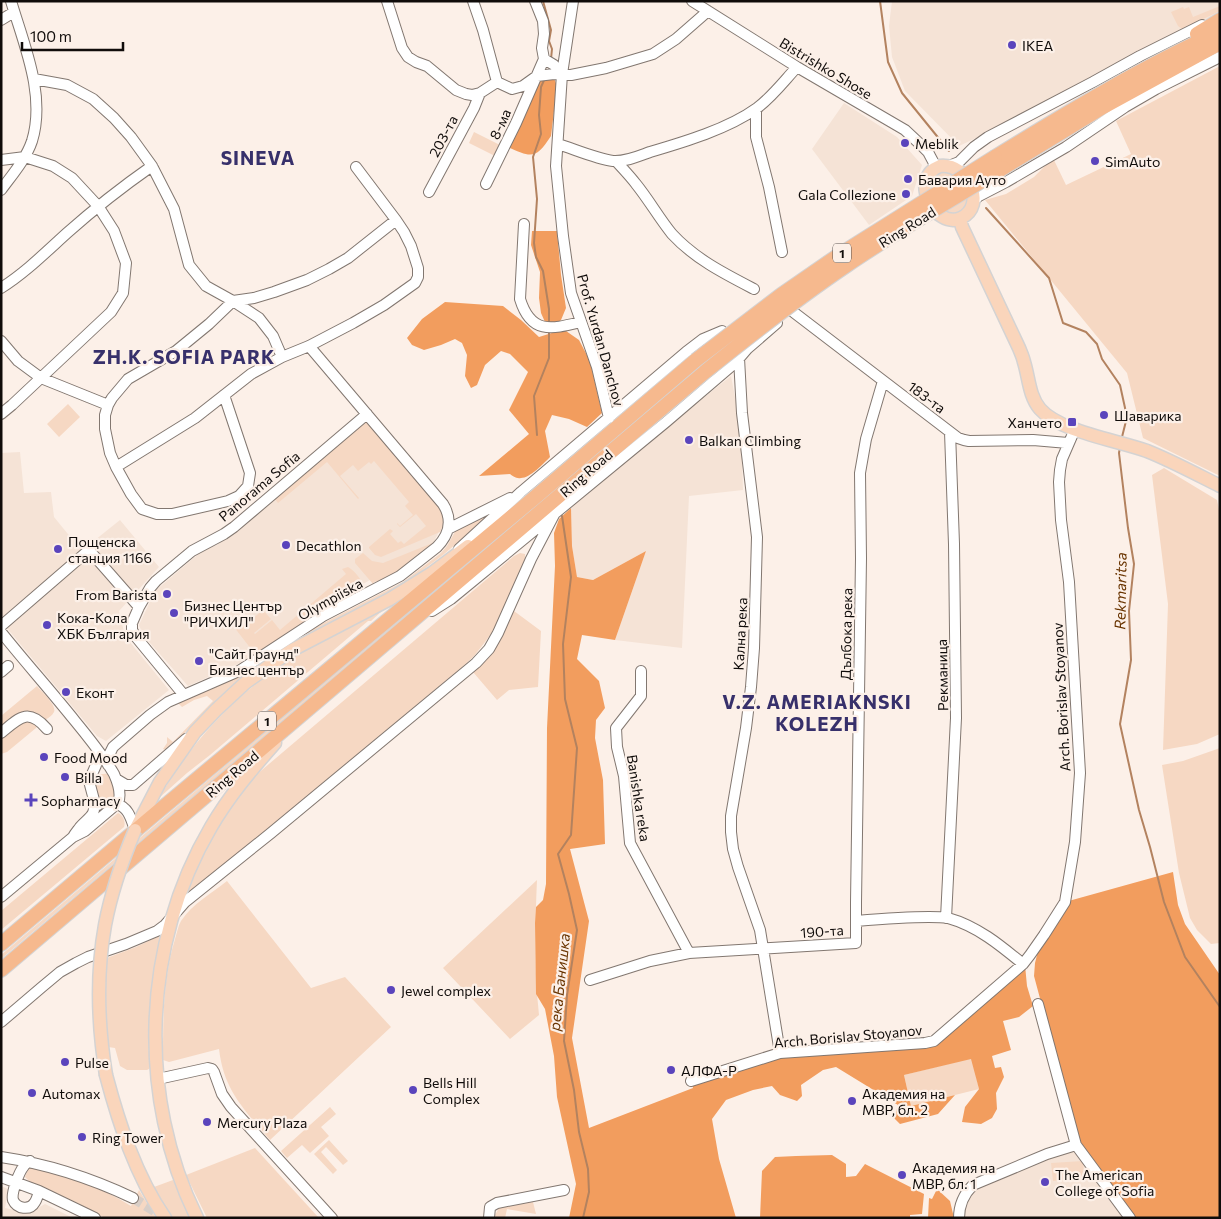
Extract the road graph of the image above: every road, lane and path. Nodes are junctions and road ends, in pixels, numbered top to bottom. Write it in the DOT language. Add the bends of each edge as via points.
graph roads {
  1 [pos="11,1"];
  2 [pos="387,1"];
  3 [pos="473,1"];
  4 [pos="535,1"];
  5 [pos="573,1"];
  6 [pos="692,1"];
  7 [pos="708,11"];
  8 [pos="14,12"];
  9 [pos="1220,18"];
  10 [pos="1,20"];
  11 [pos="1220,32"];
  12 [pos="1220,43"];
  13 [pos="1220,53"];
  14 [pos="1220,57"];
  15 [pos="544,59"];
  16 [pos="797,67"];
  17 [pos="557,71"];
  18 [pos="1142,71"];
  19 [pos="537,76"];
  20 [pos="34,78"];
  21 [pos="497,82"];
  22 [pos="1132,90"];
  23 [pos="480,93"];
  24 [pos="756,109"];
  25 [pos="558,144"];
  26 [pos="25,157"];
  27 [pos="1,160"];
  28 [pos="616,161"];
  29 [pos="999,162"];
  30 [pos="152,166"];
  31 [pos="943,167"];
  32 [pos="356,168"];
  33 [pos="486,184"];
  34 [pos="925,188"];
  35 [pos="1,190"];
  36 [pos="429,192"];
  37 [pos="973,201"];
  38 [pos="98,206"];
  39 [pos="941,215"];
  40 [pos="960,219"];
  41 [pos="396,220"];
  42 [pos="524,224"];
  43 [pos="782,252"];
  44 [pos="1,288"];
  45 [pos="754,289"];
  46 [pos="233,301"];
  47 [pos="792,311"];
  48 [pos="581,322"];
  49 [pos="716,334"];
  50 [pos="1,341"];
  51 [pos="309,346"];
  52 [pos="282,357"];
  53 [pos="739,358"];
  54 [pos="41,378"];
  55 [pos="883,381"];
  56 [pos="224,395"];
  57 [pos="108,405"];
  58 [pos="1,414"];
  59 [pos="367,414"];
  60 [pos="609,418"];
  61 [pos="1075,429"];
  62 [pos="950,432"];
  63 [pos="1068,443"];
  64 [pos="116,467"];
  65 [pos="1220,486"];
  66 [pos="527,496"];
  67 [pos="555,513"];
  68 [pos="448,529"];
  69 [pos="514,546"];
  70 [pos="530,559"];
  71 [pos="432,573"];
  72 [pos="139,607"];
  73 [pos="1,626"];
  74 [pos="1,632"];
  75 [pos="391,638"];
  76 [pos="331,667"];
  77 [pos="641,671"];
  78 [pos="183,694"];
  79 [pos="297,718"];
  80 [pos="47,729"];
  81 [pos="195,732"];
  82 [pos="1,733"];
  83 [pos="113,747"];
  84 [pos="99,752"];
  85 [pos="112,772"];
  86 [pos="92,773"];
  87 [pos="94,800"];
  88 [pos="115,806"];
  89 [pos="134,830"];
  90 [pos="73,837"];
  91 [pos="1,897"];
  92 [pos="946,918"];
  93 [pos="171,919"];
  94 [pos="856,921"];
  95 [pos="1,944"];
  96 [pos="764,949"];
  97 [pos="689,953"];
  98 [pos="1023,964"];
  99 [pos="1,970"];
  100 [pos="590,980"];
  101 [pos="1038,1004"];
  102 [pos="1,1022"];
  103 [pos="780,1053"];
  104 [pos="158,1079"];
  105 [pos="695,1080"];
  106 [pos="1076,1145"];
  107 [pos="1,1157"];
  108 [pos="30,1161"];
  109 [pos="1,1177"];
  110 [pos="17,1182"];
  111 [pos="564,1190"];
  112 [pos="39,1191"];
  113 [pos="133,1198"];
  114 [pos="95,1218"];
  115 [pos="165,1218"];
  116 [pos="197,1218"];
  117 [pos="332,1218"];
  118 [pos="488,1218"];
  119 [pos="959,1218"];
  120 [pos="1130,1218"];
  1 -- 8 [label="street"];
  2 -- 23 [label="street" via="408,57 427,66 456,90 472,95"];
  3 -- 21 [label="street"];
  4 -- 15 [label="street" via="543,21"];
  5 -- 17 [label="street, Prof. Yurdan Danchov"];
  6 -- 7 [label="street, Bistrishko Shose"];
  7 -- 16 [label="street, Bistrishko Shose"];
  7 -- 17 [label="street" via="653,54 571,75"];
  8 -- 10 [label="street"];
  8 -- 20 [label="street"];
  9 -- 18 [label="highway"];
  9 -- 31 [label="street" via="1140,56 992,135 960,162"];
  11 -- 18 [label="highway, Ring Road / 1"];
  12 -- 22 [label="highway, Ring Road / 1"];
  13 -- 22 [label="highway"];
  14 -- 37 [label="street" via="1125,107 1066,147"];
  15 -- 17 [label="street"];
  15 -- 19 [label="street, 8-ма"];
  16 -- 24 [label="street"];
  16 -- 31 [label="street, Bistrishko Shose" via="905,130"];
  17 -- 19 [label="street"];
  17 -- 25 [label="street, Prof. Yurdan Danchov"];
  18 -- 29 [label="highway, Ring Road / 1" via="1071,110"];
  19 -- 21 [label="street" via="512,90"];
  19 -- 33 [label="street, 8-ма"];
  20 -- 26 [label="street" via="38,109"];
  20 -- 30 [label="street" via="67,85 93,99 131,137"];
  21 -- 23 [label="street"];
  22 -- 29 [label="highway, Ring Road / 1"];
  23 -- 36 [label="street, 203-та"];
  24 -- 28 [label="street" via="677,144"];
  24 -- 43 [label="street" via="756,137"];
  25 -- 28 [label="street"];
  25 -- 48 [label="street, Prof. Yurdan Danchov" via="556,166 563,236 571,293"];
  26 -- 27 [label="street"];
  26 -- 35 [label="street"];
  26 -- 38 [label="street" via="53,166 72,178"];
  28 -- 45 [label="street" via="689,250"];
  29 -- 66 [label="highway, Ring Road / 1, bridge" via="839,254 781,295"];
  29 -- 75 [label="highway, Ring Road / 1, bridge" via="764,324"];
  30 -- 38 [label="street"];
  30 -- 46 [label="street" via="174,209 189,265 206,286"];
  31 -- 34 [label="main road" via="929,175"];
  31 -- 37 [label="main road" via="956,168 967,178"];
  32 -- 41 [label="street"];
  34 -- 39 [label="main road" via="930,204"];
  34 -- 49 [label="street, Olympiiska" via="919,198"];
  37 -- 40 [label="main road"];
  38 -- 44 [label="street"];
  38 -- 54 [label="street" via="114,231 126,263 123,292 111,312"];
  39 -- 40 [label="main road"];
  39 -- 47 [label="street" via="932,216"];
  40 -- 61 [label="main road" via="1019,348 1035,402 1048,417"];
  41 -- 46 [label="street" via="330,269 274,292"];
  41 -- 51 [label="street" via="412,246 418,268 415,283 361,319"];
  42 -- 48 [label="street" via="520,299 523,308 530,319 544,327 558,328"];
  46 -- 52 [label="street" via="259,318 273,336"];
  46 -- 57 [label="street" via="176,351 128,379"];
  47 -- 53 [label="street"];
  47 -- 55 [label="street, 183-та"];
  48 -- 60 [label="street, Prof. Yurdan Danchov" via="597,367"];
  49 -- 53 [label="street, Кална река" via="729,333 737,338 741,345"];
  49 -- 60 [label="street, Olympiiska" via="697,343"];
  50 -- 54 [label="street" via="18,361"];
  51 -- 52 [label="street"];
  51 -- 59 [label="street"];
  52 -- 56 [label="street" via="251,374"];
  53 -- 67 [label="street"];
  53 -- 96 [label="street, Кална река" via="742,413 757,537 752,687 731,832 733,849"];
  54 -- 57 [label="street"];
  54 -- 58 [label="street"];
  55 -- 62 [label="street, 183-та"];
  55 -- 94 [label="street, Дълбока река" via="860,473"];
  56 -- 64 [label="street" via="195,418"];
  56 -- 64 [label="street" via="250,474 248,486 239,496 172,514 157,514 142,509"];
  57 -- 64 [label="street" via="104,429"];
  59 -- 68 [label="street" via="443,504 449,518"];
  59 -- 72 [label="street, Panorama Sofia" via="234,527 192,550 156,581"];
  60 -- 66 [label="street, Olympiiska"];
  61 -- 63 [label="street, Аrch. Borislav Stoyanov"];
  61 -- 65 [label="main road" via="1141,450"];
  62 -- 63 [label="street, 183-та" via="969,441"];
  62 -- 92 [label="street, Рекманица" via="956,718"];
  63 -- 98 [label="street, Аrch. Borislav Stoyanov" via="1059,482 1069,582 1080,773 1075,842 1065,902"];
  66 -- 68 [label="street, Olympiiska"];
  66 -- 71 [label="main road"];
  66 -- 76 [label="highway, Ring Road / 1"];
  67 -- 69 [label="street"];
  67 -- 70 [label="street"];
  68 -- 78 [label="street, Olympiiska" via="437,547 400,576 323,616 239,671"];
  69 -- 70 [label="street" via="526,549"];
  69 -- 75 [label="street" via="451,599"];
  70 -- 93 [label="street" via="498,632 476,663 185,902"];
  71 -- 76 [label="highway"];
  71 -- 81 [label="main road" via="280,658 245,684"];
  72 -- 73 [label="street" via="88,550"];
  72 -- 78 [label="street, Panorama Sofia" via="132,626 134,633"];
  74 -- 84 [label="street"];
  75 -- 79 [label="highway, Ring Road / 1"];
  76 -- 95 [label="highway, Ring Road / 1"];
  77 -- 97 [label="street, Banishka reka" via="641,696 616,728 630,843"];
  78 -- 83 [label="street, Olympiiska" via="150,714"];
  79 -- 93 [label="main road" via="230,798 211,827 183,882"];
  79 -- 99 [label="highway, Ring Road / 1"];
  80 -- 82 [label="street" via="36,719 24,717"];
  81 -- 85 [label="street" via="133,785 126,785"];
  81 -- 89 [label="main road" via="160,782"];
  83 -- 84 [label="street"];
  83 -- 85 [label="street" via="109,755"];
  84 -- 85 [label="street"];
  84 -- 86 [label="street"];
  85 -- 86 [label="street" via="103,768"];
  85 -- 88 [label="street" via="120,796"];
  86 -- 87 [label="street" via="89,784"];
  87 -- 88 [label="street" via="102,808"];
  87 -- 90 [label="street" via="93,815"];
  88 -- 89 [label="street" via="123,806 128,811"];
  88 -- 90 [label="street"];
  89 -- 115 [label="main road, bridge" via="118,873 105,926 99,1021 106,1075 115,1108 146,1185"];
  90 -- 91 [label="street"];
  92 -- 94 [label="street, 190-та"];
  92 -- 98 [label="street, 190-та" via="975,929"];
  93 -- 102 [label="street" via="157,931 88,957 60,972"];
  93 -- 104 [label="main road" via="157,1001"];
  94 -- 96 [label="street, 190-та" via="856,943"];
  96 -- 97 [label="street, 190-та"];
  96 -- 103 [label="street, Кална река"];
  97 -- 100 [label="street, 190-та" via="650,961"];
  98 -- 103 [label="street, Arch. Borislav Stoyanov" via="934,1041"];
  101 -- 106 [label="street"];
  103 -- 105 [label="street, Arch. Borislav Stoyanov"];
  104 -- 116 [label="main road" via="169,1144"];
  104 -- 117 [label="street" via="212,1069 231,1107"];
  106 -- 119 [label="street" via="974,1185 966,1192"];
  106 -- 120 [label="street"];
  107 -- 108 [label="street"];
  108 -- 110 [label="street" via="24,1165"];
  108 -- 113 [label="street" via="85,1177"];
  109 -- 110 [label="street"];
  110 -- 112 [label="street"];
  110 -- 112 [label="street" via="13,1198 22,1208 34,1204"];
  111 -- 118 [label="street" via="497,1203 490,1208"];
  112 -- 114 [label="street"];
}
